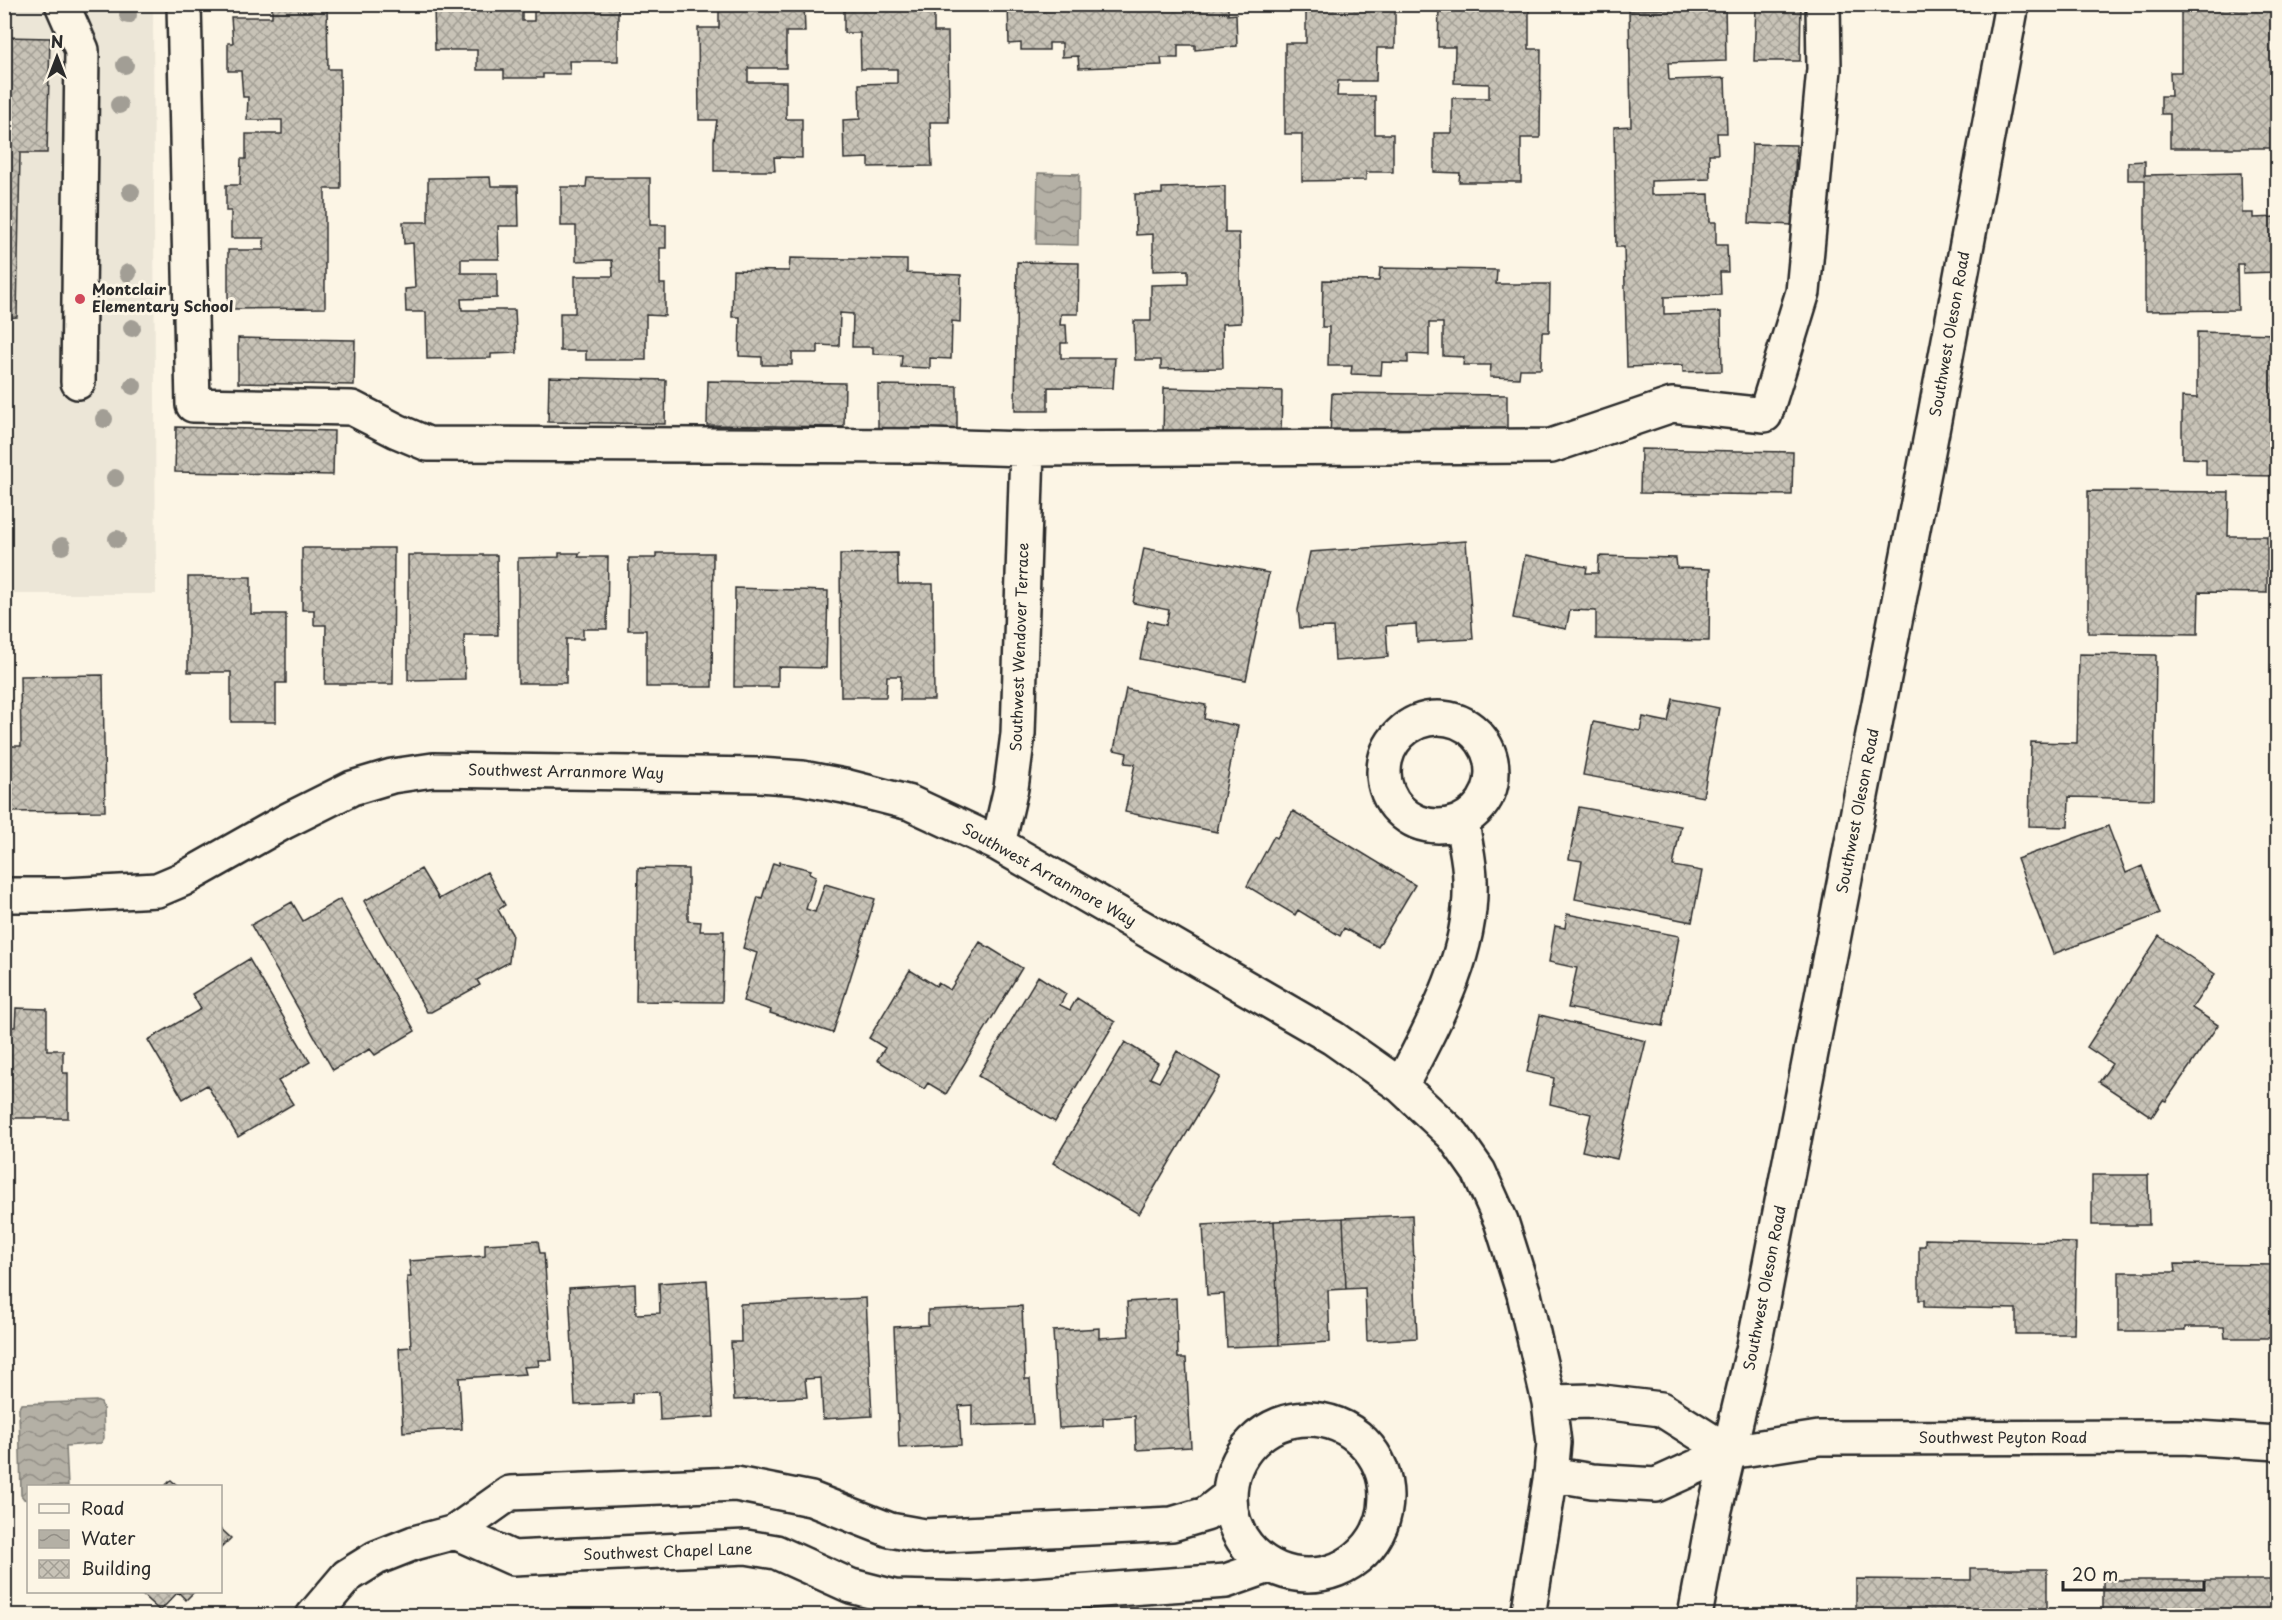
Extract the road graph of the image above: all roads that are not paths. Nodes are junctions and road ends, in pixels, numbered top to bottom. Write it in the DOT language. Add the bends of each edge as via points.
graph roads {
  1 [pos="62,4"];
  2 [pos="184,4"];
  3 [pos="1823,4"];
  4 [pos="2012,4"];
  5 [pos="78,382"];
  6 [pos="1027,449"];
  7 [pos="1462,821"];
  8 [pos="998,844"];
  9 [pos="4,895"];
  10 [pos="1401,1086"];
  11 [pos="1549,1402"];
  12 [pos="2277,1443"];
  13 [pos="1729,1452"];
  14 [pos="1551,1474"];
  15 [pos="1229,1496"];
  16 [pos="455,1532"];
  17 [pos="1269,1566"];
  18 [pos="313,1616"];
  19 [pos="1528,1616"];
  20 [pos="1695,1616"];
  1 -- 5 [label="street" via="82,50"];
  2 -- 6 [label="street" via="193,405 352,408 428,444"];
  3 -- 6 [label="street" via="1824,69 1803,292 1765,415 1672,405 1551,446"];
  4 -- 13 [label="street, Southwest Oleson Road" via="1789,1171"];
  6 -- 8 [label="street, Southwest Wendover Terrace" via="1018,735"];
  7 -- 10 [label="street" via="1470,879 1461,949 1444,1002"];
  8 -- 9 [label="street, Southwest Arranmore Way" via="910,803 802,778 433,770 392,776 352,788 157,890"];
  8 -- 10 [label="street, Southwest Arranmore Way" via="1333,1038"];
  10 -- 11 [label="street, Southwest Arranmore Way" via="1453,1135 1479,1172 1501,1221 1524,1294"];
  11 -- 13 [label="street" via="1594,1401 1661,1409"];
  11 -- 14 [label="street, Southwest Arranmore Way" via="1554,1443"];
  12 -- 13 [label="street, Southwest Peyton Road" via="2182,1437 1819,1438"];
  13 -- 14 [label="street" via="1656,1485"];
  13 -- 20 [label="street, Southwest Oleson Road"];
  14 -- 19 [label="street, Southwest Arranmore Way"];
  15 -- 16 [label="street" via="1206,1514 1172,1524 924,1536 890,1530 811,1499 736,1484 510,1493"];
  15 -- 17 [label="street" via="1232,1525 1248,1549"];
  15 -- 17 [label="street" via="1236,1463 1254,1440 1281,1423 1311,1419 1340,1425 1365,1442 1382,1470 1387,1503 1380,1532 1362,1555 1334,1572 1299,1576"];
  16 -- 17 [label="street, Southwest Chapel Lane" via="513,1558 746,1546 776,1552 851,1586 894,1597 978,1599 1226,1581"];
  16 -- 18 [label="street" via="376,1558 348,1576"];
}
